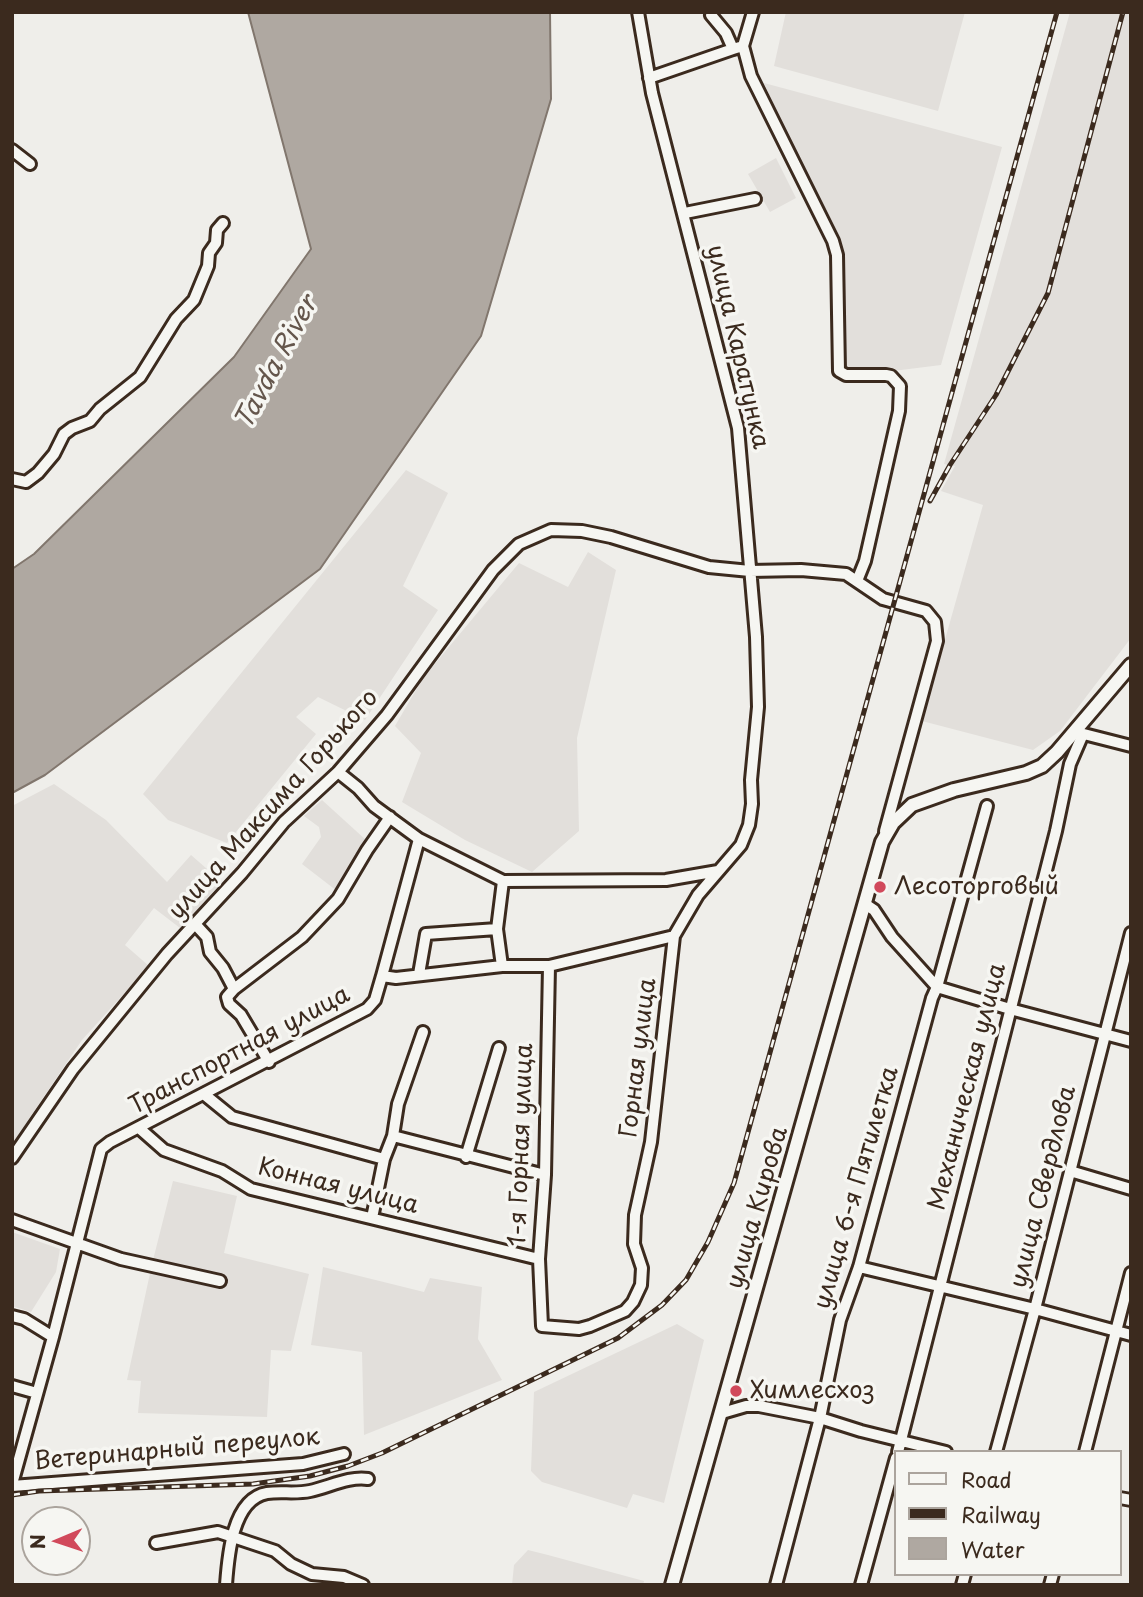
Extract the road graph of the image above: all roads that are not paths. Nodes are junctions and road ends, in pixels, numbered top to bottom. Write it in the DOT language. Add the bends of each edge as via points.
graph roads {
  1 [pos="638,12"];
  2 [pos="712,12"];
  3 [pos="753,12"];
  4 [pos="738,48"];
  5 [pos="649,78"];
  6 [pos="12,150"];
  7 [pos="30,163"];
  8 [pos="755,199"];
  9 [pos="685,213"];
  10 [pos="223,223"];
  11 [pos="12,479"];
  12 [pos="750,571"];
  13 [pos="857,581"];
  14 [pos="937,641"];
  15 [pos="1131,665"];
  16 [pos="1079,733"];
  17 [pos="1131,746"];
  18 [pos="338,772"];
  19 [pos="987,806"];
  20 [pos="390,817"];
  21 [pos="419,839"];
  22 [pos="881,842"];
  23 [pos="730,859"];
  24 [pos="718,870"];
  25 [pos="503,881"];
  26 [pos="865,904"];
  27 [pos="195,924"];
  28 [pos="497,929"];
  29 [pos="1131,933"];
  30 [pos="674,936"];
  31 [pos="502,966"];
  32 [pos="549,966"];
  33 [pos="419,974"];
  34 [pos="382,976"];
  35 [pos="937,987"];
  36 [pos="234,989"];
  37 [pos="1010,1009"];
  38 [pos="423,1032"];
  39 [pos="1104,1034"];
  40 [pos="1131,1041"];
  41 [pos="499,1048"];
  42 [pos="269,1062"];
  43 [pos="205,1094"];
  44 [pos="139,1128"];
  45 [pos="393,1136"];
  46 [pos="466,1157"];
  47 [pos="12,1158"];
  48 [pos="384,1159"];
  49 [pos="1070,1171"];
  50 [pos="545,1175"];
  51 [pos="1131,1189"];
  52 [pos="372,1218"];
  53 [pos="12,1220"];
  54 [pos="76,1243"];
  55 [pos="539,1259"];
  56 [pos="859,1267"];
  57 [pos="1131,1273"];
  58 [pos="220,1281"];
  59 [pos="939,1287"];
  60 [pos="1035,1309"];
  61 [pos="12,1316"];
  62 [pos="542,1326"];
  63 [pos="1116,1331"];
  64 [pos="1131,1335"];
  65 [pos="53,1336"];
  66 [pos="12,1386"];
  67 [pos="37,1393"];
  68 [pos="722,1413"];
  69 [pos="820,1418"];
  70 [pos="901,1440"];
  71 [pos="898,1450"];
  72 [pos="938,1450"];
  73 [pos="997,1450"];
  74 [pos="1086,1450"];
  75 [pos="344,1454"];
  76 [pos="894,1465"];
  77 [pos="368,1479"];
  78 [pos="12,1485"];
  79 [pos="232,1536"];
  80 [pos="156,1543"];
  81 [pos="226,1585"];
  82 [pos="363,1585"];
  83 [pos="672,1585"];
  84 [pos="776,1585"];
  85 [pos="861,1585"];
  1 -- 5 [label="street, улица Каратунка"];
  2 -- 4 [label="street"];
  3 -- 4 [label="street"];
  4 -- 5 [label="street"];
  4 -- 13 [label="street" via="833,241 839,371 846,375 886,374 900,386 900,411 866,561"];
  5 -- 9 [label="street, улица Каратунка"];
  6 -- 7 [label="street"];
  8 -- 9 [label="street"];
  9 -- 12 [label="street, улица Каратунка" via="738,428"];
  10 -- 11 [label="street" via="194,300 176,319 140,377 90,421 64,434 38,473 26,482"];
  12 -- 13 [label="street, улица Максима Горького" via="832,572"];
  12 -- 18 [label="street, улица Максима Горького" via="709,567 582,531 551,530 534,536 493,570 387,715"];
  12 -- 23 [label="street, улица Каратунка" via="758,707 752,804 741,845"];
  13 -- 14 [label="street, улица Максима Горького" via="883,599 926,611 935,622"];
  14 -- 22 [label="street, улица Кирова"];
  15 -- 16 [label="main road, Механическая улица"];
  16 -- 17 [label="street"];
  16 -- 22 [label="main road, улица Кирова" via="1042,766 1026,773 912,805"];
  16 -- 37 [label="street, Механическая улица"];
  18 -- 20 [label="street"];
  18 -- 27 [label="street, улица Максима Горького" via="284,822"];
  19 -- 35 [label="street, улица 6-я Пятилетка"];
  20 -- 21 [label="street"];
  20 -- 36 [label="street" via="338,899 302,937"];
  21 -- 25 [label="street"];
  21 -- 34 [label="street, Транспортная улица"];
  22 -- 26 [label="main road, улица Кирова"];
  23 -- 24 [label="street, Горная улица"];
  24 -- 25 [label="street" via="666,880"];
  24 -- 30 [label="street, Горная улица"];
  25 -- 28 [label="street"];
  26 -- 35 [label="street" via="874,909 892,937"];
  26 -- 68 [label="main road, улица Кирова"];
  27 -- 36 [label="street" via="207,937 209,952"];
  27 -- 47 [label="street, улица Максима Горького" via="73,1069"];
  28 -- 31 [label="street"];
  28 -- 33 [label="street" via="426,934"];
  29 -- 39 [label="street, улица Свердлова"];
  30 -- 32 [label="street"];
  30 -- 62 [label="street, Горная улица" via="651,1142 635,1215 634,1244 642,1279 625,1311 579,1329"];
  31 -- 32 [label="street"];
  31 -- 33 [label="street"];
  32 -- 50 [label="street, 1-я Горная улица"];
  33 -- 34 [label="street"];
  34 -- 42 [label="street, Транспортная улица" via="375,1000 367,1009"];
  35 -- 37 [label="street"];
  35 -- 56 [label="street, улица 6-я Пятилетка"];
  36 -- 42 [label="street" via="227,997 229,1004 241,1015"];
  37 -- 39 [label="street"];
  37 -- 59 [label="street, Механическая улица"];
  38 -- 45 [label="street" via="398,1104"];
  39 -- 40 [label="street"];
  39 -- 49 [label="street, улица Свердлова"];
  41 -- 46 [label="street"];
  42 -- 43 [label="street, Транспортная улица"];
  43 -- 44 [label="street, Транспортная улица"];
  43 -- 48 [label="street" via="232,1117"];
  44 -- 52 [label="street, Конная улица" via="164,1150 222,1171 251,1189"];
  44 -- 54 [label="street, Транспортная улица" via="101,1149"];
  45 -- 46 [label="street"];
  45 -- 48 [label="street"];
  46 -- 50 [label="street"];
  48 -- 52 [label="street"];
  49 -- 51 [label="street"];
  49 -- 60 [label="street, улица Свердлова"];
  50 -- 55 [label="street, 1-я Горная улица"];
  52 -- 55 [label="street, Конная улица"];
  53 -- 54 [label="street"];
  54 -- 58 [label="street" via="121,1259"];
  54 -- 65 [label="street"];
  55 -- 62 [label="street, 1-я Горная улица"];
  56 -- 59 [label="street"];
  56 -- 69 [label="street, улица 6-я Пятилетка" via="840,1320"];
  57 -- 63 [label="street"];
  59 -- 60 [label="street"];
  59 -- 70 [label="street, Механическая улица"];
  60 -- 63 [label="street"];
  60 -- 73 [label="street, улица Свердлова"];
  61 -- 65 [label="street"];
  63 -- 64 [label="street"];
  63 -- 74 [label="street"];
  65 -- 67 [label="street"];
  66 -- 67 [label="street"];
  67 -- 78 [label="street"];
  68 -- 69 [label="street" via="759,1406"];
  68 -- 83 [label="main road, улица Кирова"];
  69 -- 70 [label="street"];
  69 -- 84 [label="street, улица 6-я Пятилетка"];
  70 -- 71 [label="street, Механическая улица"];
  70 -- 72 [label="street"];
  75 -- 78 [label="street, Ветеринарный переулок" via="303,1464"];
  76 -- 85 [label="street"];
  77 -- 79 [label="street" via="307,1492 264,1493 238,1517"];
  79 -- 80 [label="street" via="218,1532"];
  79 -- 81 [label="street"];
  79 -- 82 [label="street" via="275,1551 312,1574 344,1577"];
}
